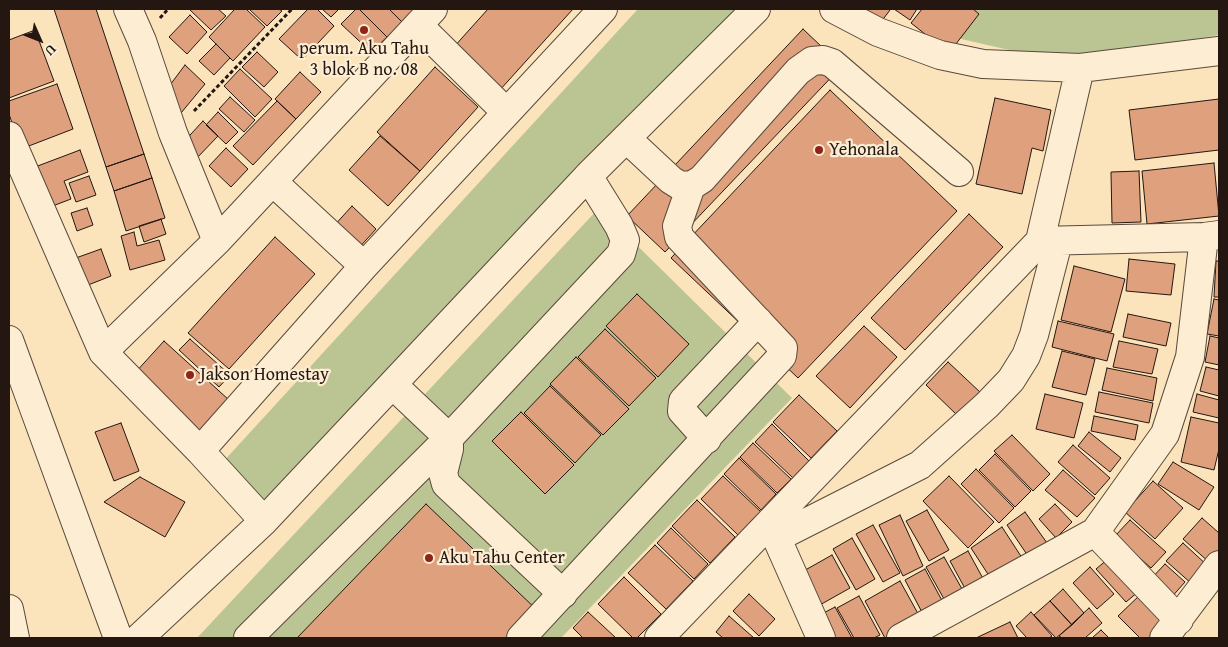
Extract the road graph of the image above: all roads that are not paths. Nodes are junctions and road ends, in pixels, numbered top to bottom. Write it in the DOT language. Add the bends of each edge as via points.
graph roads {
  1 [pos="128,9"];
  2 [pos="603,9"];
  3 [pos="756,9"];
  4 [pos="834,9"];
  5 [pos="426,17"];
  6 [pos="1219,51"];
  7 [pos="1080,68"];
  8 [pos="506,112"];
  9 [pos="626,138"];
  10 [pos="11,146"];
  11 [pos="959,172"];
  12 [pos="588,176"];
  13 [pos="273,182"];
  14 [pos="691,186"];
  15 [pos="1212,236"];
  16 [pos="218,241"];
  17 [pos="1049,241"];
  18 [pos="364,266"];
  19 [pos="758,321"];
  20 [pos="10,348"];
  21 [pos="103,352"];
  22 [pos="393,385"];
  23 [pos="449,438"];
  24 [pos="707,439"];
  25 [pos="200,451"];
  26 [pos="264,521"];
  27 [pos="773,530"];
  28 [pos="1095,532"];
  29 [pos="1219,565"];
  30 [pos="563,594"];
  31 [pos="9,610"];
  32 [pos="1172,629"];
  33 [pos="15,638"];
  34 [pos="118,638"];
  35 [pos="139,638"];
  36 [pos="248,638"];
  37 [pos="521,638"];
  38 [pos="659,638"];
  39 [pos="821,638"];
  40 [pos="901,638"];
  1 -- 16 [label="street" via="173,133"];
  2 -- 8 [label="street"];
  3 -- 9 [label="street"];
  4 -- 7 [label="street" via="878,32 940,55 983,64"];
  5 -- 8 [label="street"];
  5 -- 13 [label="street"];
  6 -- 7 [label="street"];
  7 -- 17 [label="street"];
  8 -- 18 [label="street"];
  9 -- 12 [label="street"];
  9 -- 14 [label="street" via="671,180"];
  10 -- 21 [label="street"];
  11 -- 14 [label="street" via="832,63 823,60 812,61 798,71 702,179"];
  12 -- 22 [label="street"];
  12 -- 23 [label="street" via="625,240 621,254"];
  13 -- 16 [label="street"];
  13 -- 18 [label="street"];
  14 -- 19 [label="street" via="677,226 680,237"];
  15 -- 17 [label="street"];
  15 -- 28 [label="street" via="1190,357 1165,434"];
  16 -- 21 [label="street"];
  17 -- 27 [label="street"];
  17 -- 27 [label="street" via="1034,335 1011,380 920,465"];
  18 -- 25 [label="street"];
  19 -- 24 [label="street" via="783,348 782,356"];
  19 -- 24 [label="street" via="683,401 682,411"];
  20 -- 34 [label="street"];
  21 -- 25 [label="street"];
  22 -- 23 [label="street"];
  22 -- 26 [label="street"];
  23 -- 30 [label="street" via="443,473 446,484"];
  23 -- 36 [label="street"];
  24 -- 30 [label="street"];
  25 -- 26 [label="street"];
  26 -- 35 [label="street"];
  27 -- 38 [label="street"];
  27 -- 39 [label="street"];
  28 -- 32 [label="street"];
  28 -- 40 [label="street"];
  29 -- 32 [label="street"];
  30 -- 37 [label="street"];
  31 -- 33 [label="street"];
}
